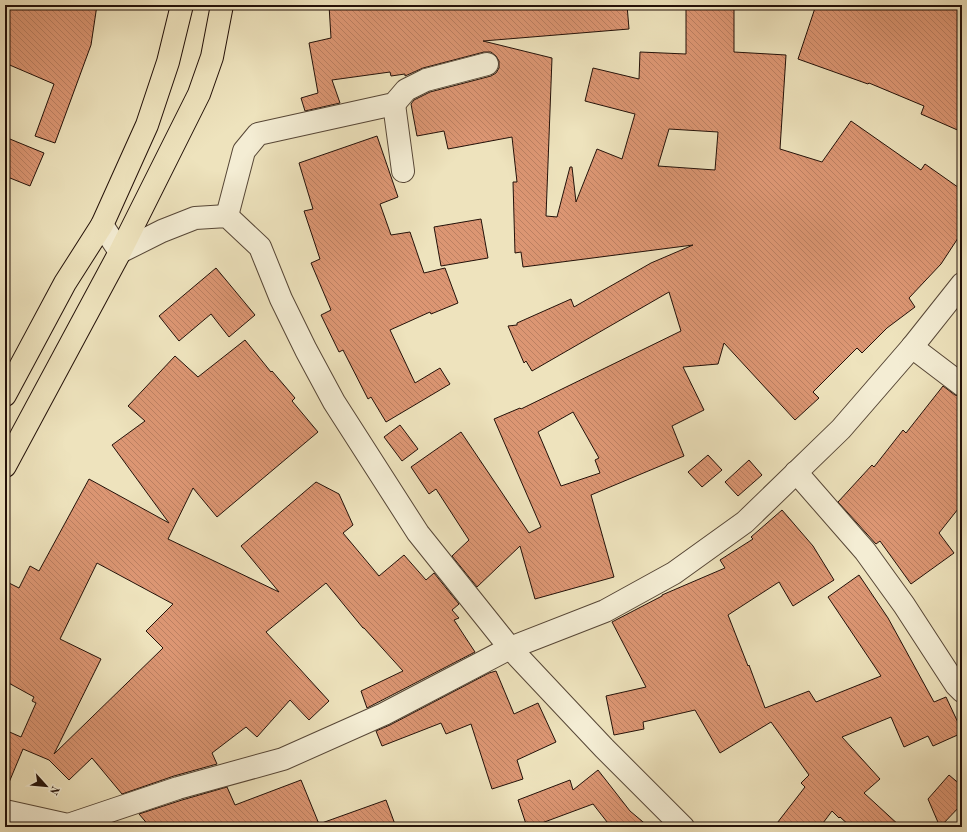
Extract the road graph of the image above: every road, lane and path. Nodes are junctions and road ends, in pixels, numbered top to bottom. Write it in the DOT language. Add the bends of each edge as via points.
graph roads {
  1 [pos="182,5"];
  2 [pos="222,5"];
  3 [pos="487,64"];
  4 [pos="394,104"];
  5 [pos="403,171"];
  6 [pos="227,216"];
  7 [pos="102,225"];
  8 [pos="120,252"];
  9 [pos="962,284"];
  10 [pos="912,347"];
  11 [pos="962,385"];
  12 [pos="5,395"];
  13 [pos="5,466"];
  14 [pos="796,472"];
  15 [pos="510,648"];
  16 [pos="962,691"];
  17 [pos="5,811"];
  18 [pos="69,826"];
  19 [pos="683,827"];
  1 -- 7 [label="main road" via="168,62 147,124"];
  2 -- 8 [label="main road" via="212,57 200,94"];
  3 -- 4 [label="street" via="426,80 406,90"];
  4 -- 5 [label="street"];
  4 -- 6 [label="street" via="258,134 244,151"];
  6 -- 8 [label="street" via="195,218"];
  6 -- 15 [label="street" via="260,247 281,299 334,402 418,533"];
  7 -- 8 [label="street"];
  7 -- 12 [label="main road" via="65,283"];
  8 -- 13 [label="main road"];
  9 -- 10 [label="street"];
  10 -- 11 [label="street"];
  10 -- 14 [label="street" via="841,428"];
  14 -- 15 [label="street" via="745,522 674,573 605,611"];
  14 -- 16 [label="street" via="865,551"];
  15 -- 18 [label="street" via="384,714 283,758 178,788"];
  15 -- 19 [label="street"];
  17 -- 18 [label="street"];
}
